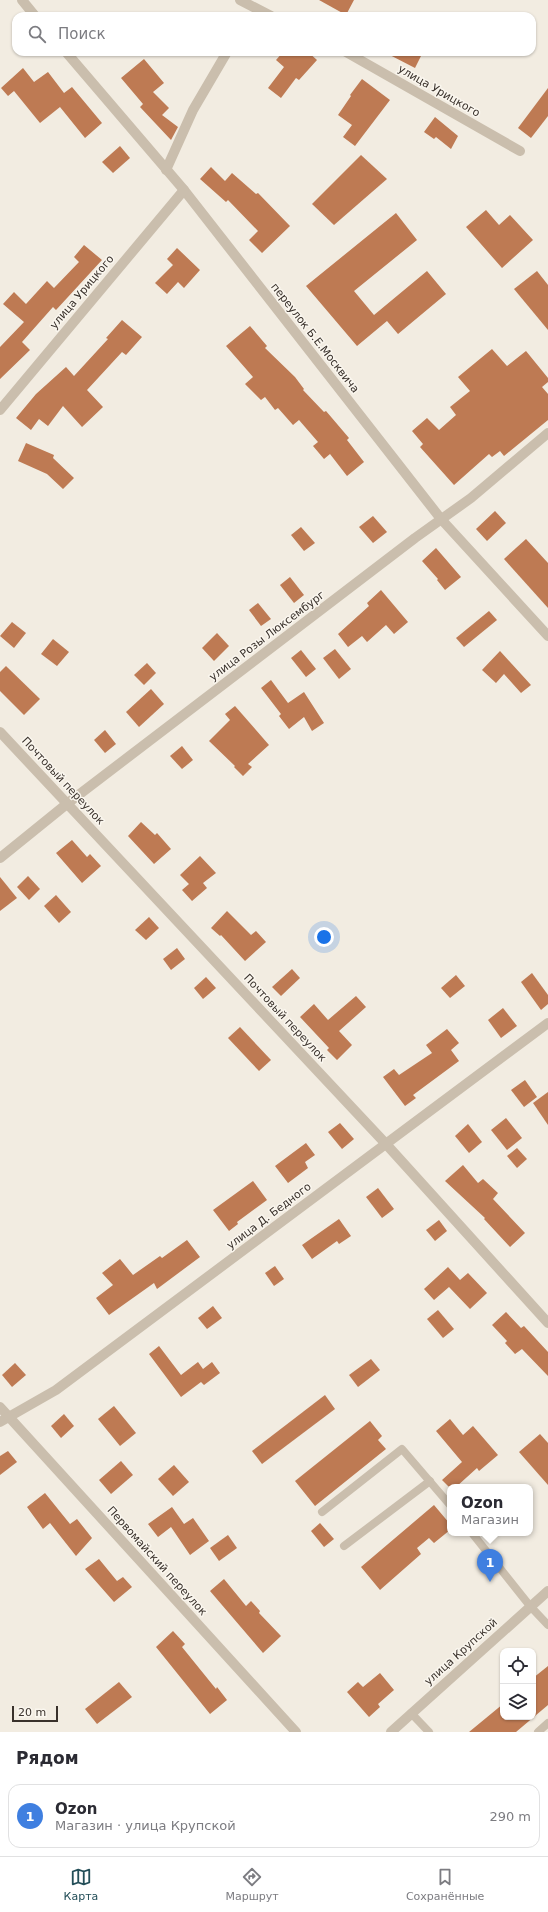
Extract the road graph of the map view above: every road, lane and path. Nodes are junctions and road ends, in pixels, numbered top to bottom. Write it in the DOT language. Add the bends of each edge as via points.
graph roads {
  1 [pos="22,0"];
  2 [pos="240,0"];
  3 [pos="32,12"];
  4 [pos="252,12"];
  5 [pos="69,56"];
  6 [pos="225,56"];
  7 [pos="353,56"];
  8 [pos="520,151"];
  9 [pos="166,170"];
  10 [pos="184,190"];
  11 [pos="0,410"];
  12 [pos="548,432"];
  13 [pos="440,519"];
  14 [pos="548,636"];
  15 [pos="0,732"];
  16 [pos="68,803"];
  17 [pos="0,858"];
  18 [pos="548,1023"];
  19 [pos="386,1144"];
  20 [pos="548,1323"];
  21 [pos="0,1407"];
  22 [pos="5,1420"];
  23 [pos="430,1481"];
  24 [pos="447,1501"];
  25 [pos="322,1512"];
  26 [pos="474,1536"];
  27 [pos="344,1546"];
  28 [pos="548,1591"];
  29 [pos="530,1606"];
  30 [pos="548,1625"];
  31 [pos="411,1714"];
  32 [pos="548,1724"];
  33 [pos="296,1732"];
  34 [pos="391,1732"];
  35 [pos="429,1732"];
  36 [pos="538,1732"];
  1 -- 3 [label="street"];
  2 -- 4 [label="street"];
  5 -- 9 [label="street, переулок Б.Е.Москвича"];
  6 -- 9 [label="street" via="193,110"];
  7 -- 8 [label="street, улица Урицкого"];
  9 -- 10 [label="street, переулок Б.Е.Москвича"];
  10 -- 11 [label="street, улица Урицкого"];
  10 -- 13 [label="street, переулок Б.Е.Москвича"];
  12 -- 13 [label="street, улица Розы Люксембург" via="471,498"];
  13 -- 14 [label="street, переулок Б.Е.Москвича"];
  13 -- 16 [label="street, улица Розы Люксембург"];
  15 -- 16 [label="street, Почтовый переулок"];
  16 -- 17 [label="street, улица Розы Люксембург"];
  16 -- 19 [label="street, Почтовый переулок"];
  18 -- 19 [label="street, улица Д. Бедного"];
  19 -- 20 [label="street, Почтовый переулок"];
  19 -- 22 [label="street, улица Д. Бедного" via="56,1390"];
  21 -- 22 [label="street, Первомайский переулок"];
  22 -- 33 [label="street, Первомайский переулок"];
  23 -- 24 [label="lane"];
  23 -- 25 [label="lane" via="402,1449"];
  23 -- 27 [label="lane"];
  26 -- 29 [label="lane"];
  28 -- 29 [label="street, улица Крупской"];
  29 -- 30 [label="lane"];
  29 -- 31 [label="street, улица Крупской"];
  31 -- 34 [label="street, улица Крупской"];
  31 -- 35 [label="lane"];
  32 -- 36 [label="lane"];
}
